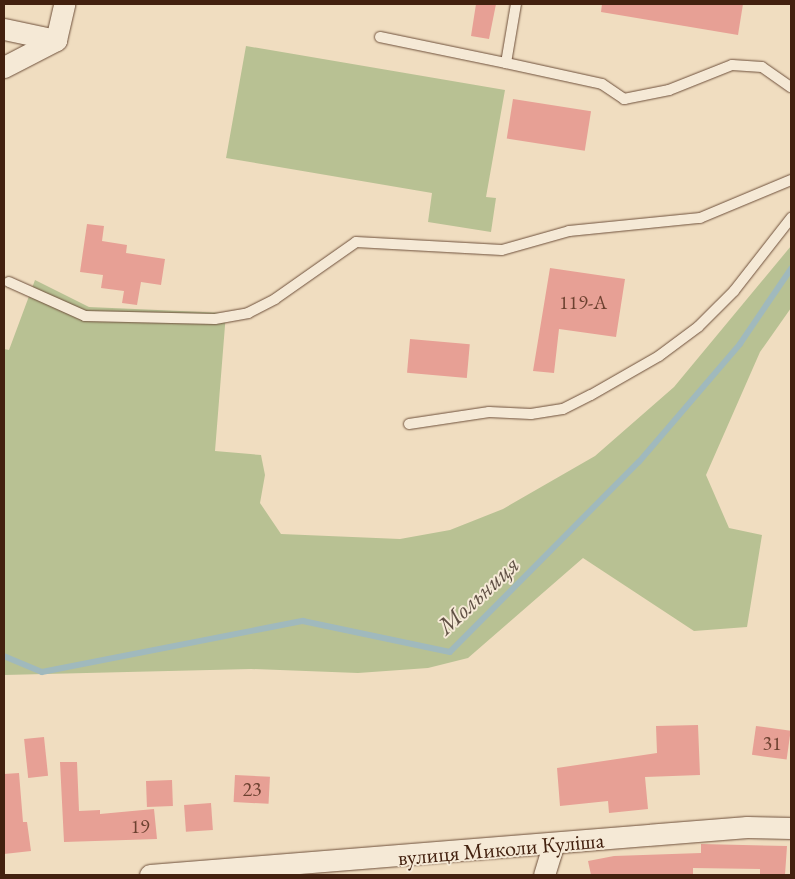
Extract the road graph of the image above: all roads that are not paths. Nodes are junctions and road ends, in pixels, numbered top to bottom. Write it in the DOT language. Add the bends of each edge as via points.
graph roads {
  1 [pos="64,4"];
  2 [pos="516,4"];
  3 [pos="4,29"];
  4 [pos="380,37"];
  5 [pos="56,40"];
  6 [pos="506,63"];
  7 [pos="4,67"];
  8 [pos="791,87"];
  9 [pos="791,180"];
  10 [pos="791,218"];
  11 [pos="9,282"];
  12 [pos="409,424"];
  13 [pos="791,828"];
  14 [pos="553,845"];
  15 [pos="150,875"];
  16 [pos="544,875"];
  1 -- 5 [label="street"];
  2 -- 6 [label="lane"];
  3 -- 5 [label="street"];
  4 -- 6 [label="lane"];
  5 -- 7 [label="street"];
  6 -- 8 [label="lane" via="602,84 624,99 668,90 732,64 762,66"];
  9 -- 11 [label="lane" via="700,218 569,231 502,250 356,242 275,299 248,313 215,319 85,316"];
  10 -- 12 [label="lane" via="734,291 698,327 658,356 592,395 563,409 531,414 489,412"];
  13 -- 14 [label="street, вулиця Миколи Куліша" via="747,827"];
  14 -- 15 [label="street, вулиця Миколи Куліша"];
  14 -- 16 [label="street"];
}
